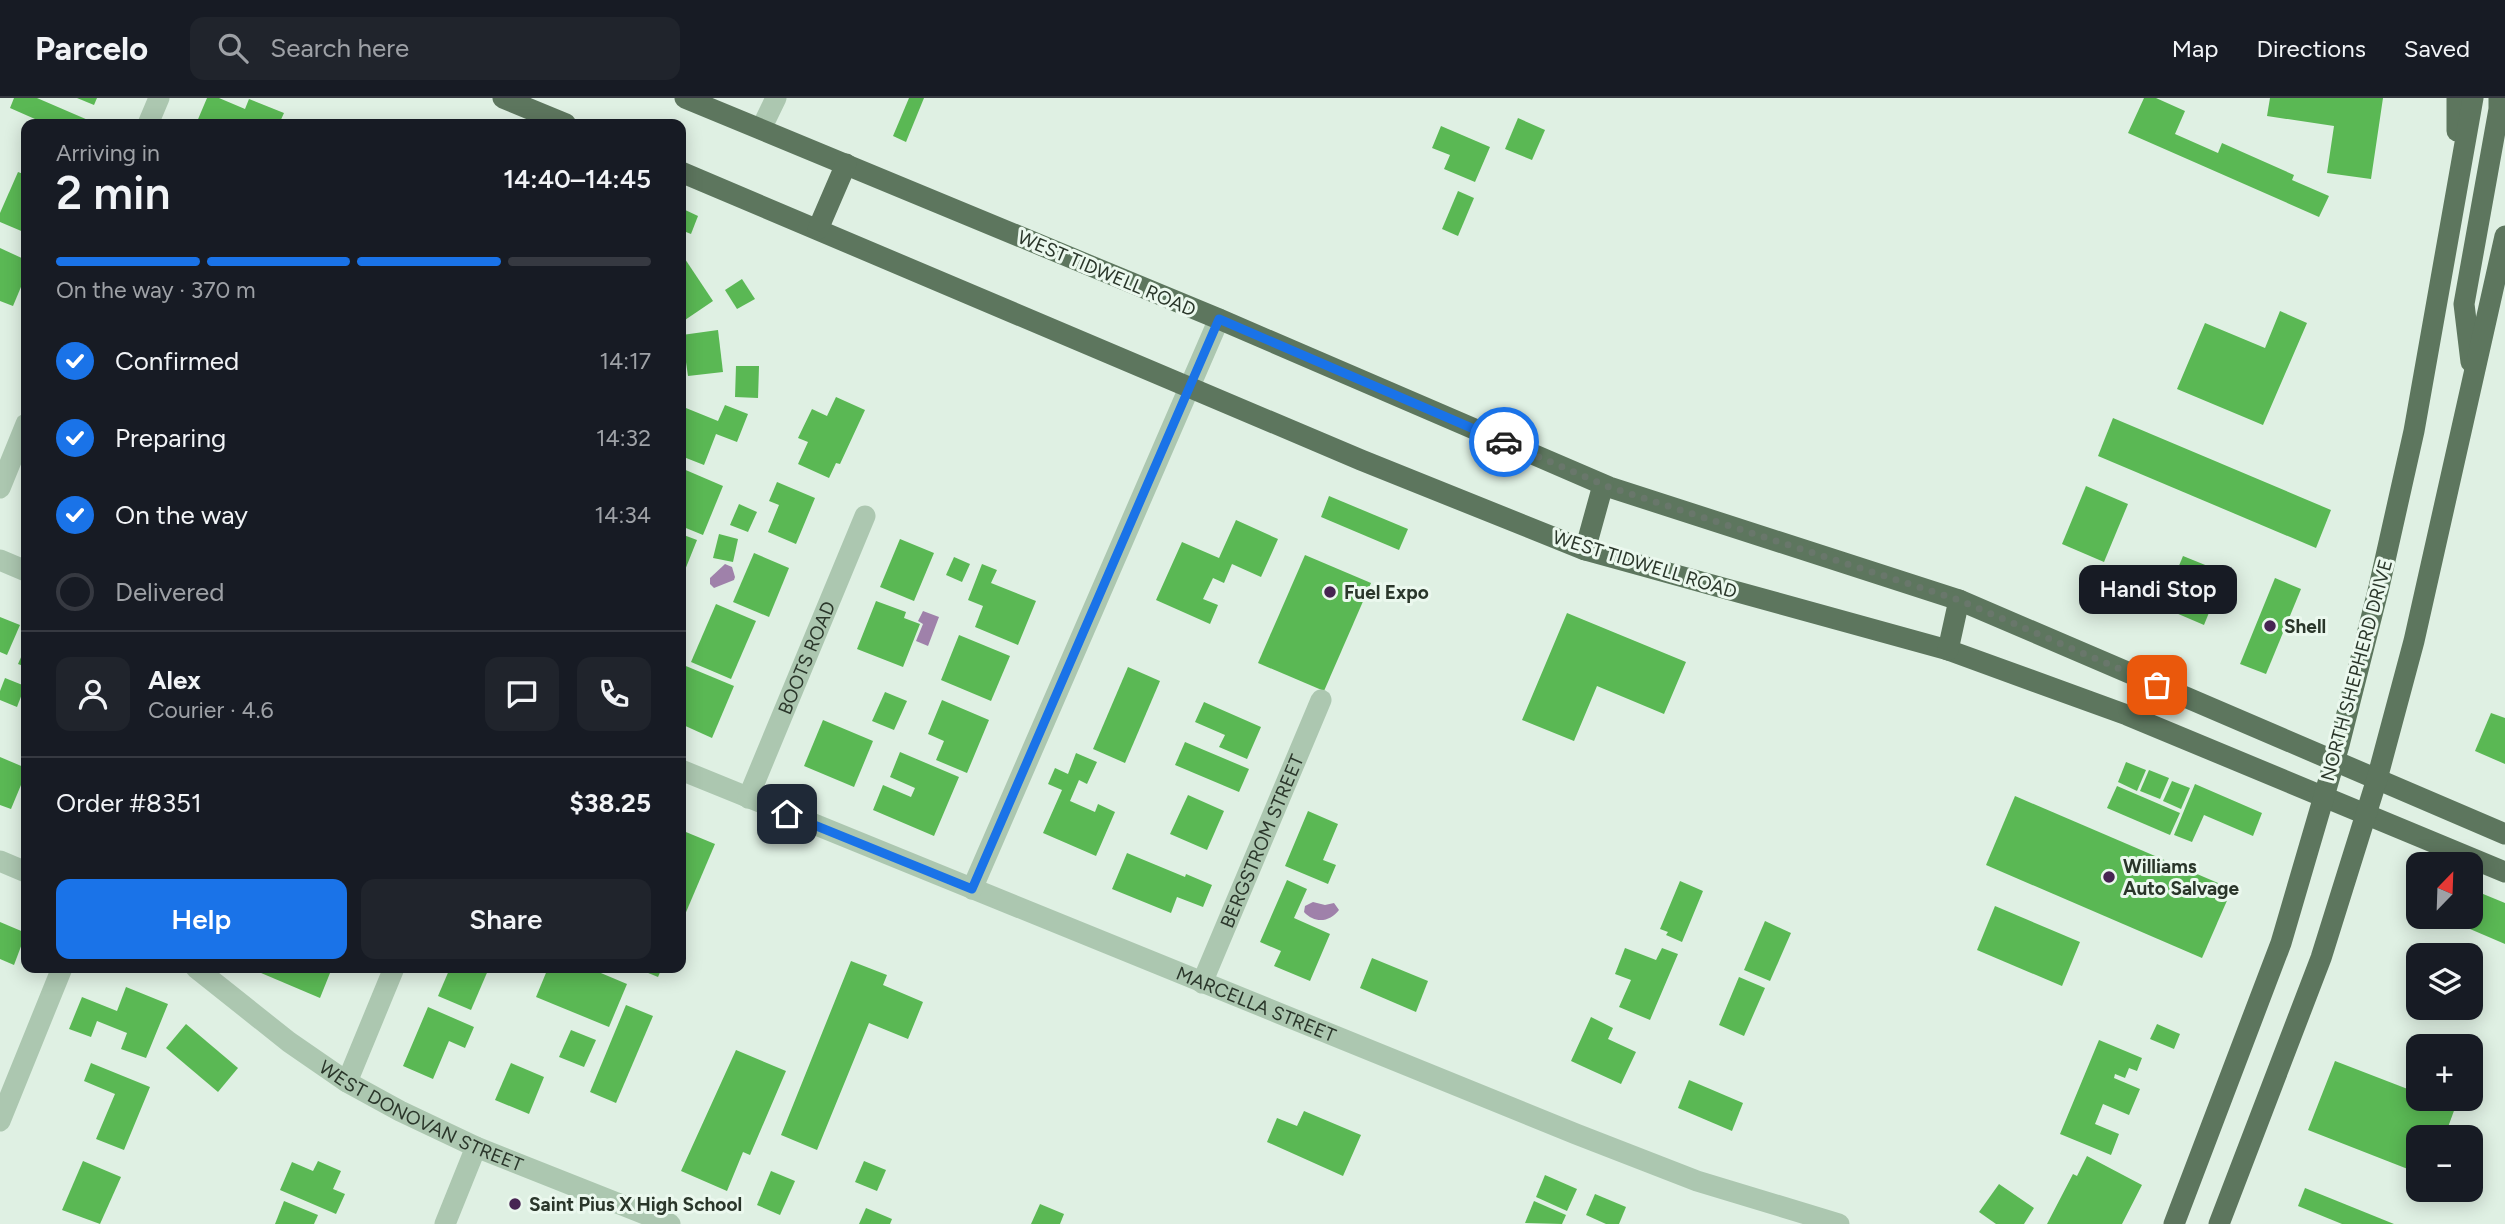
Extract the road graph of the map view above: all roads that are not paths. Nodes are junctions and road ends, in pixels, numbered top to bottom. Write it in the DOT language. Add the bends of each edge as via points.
graph roads {
  1 [pos="159,98"];
  2 [pos="503,98"];
  3 [pos="685,98"];
  4 [pos="776,98"];
  5 [pos="2457,98"];
  6 [pos="2473,98"];
  7 [pos="2499,98"];
  8 [pos="150,119"];
  9 [pos="554,119"];
  10 [pos="761,129"];
  11 [pos="846,164"];
  12 [pos="686,174"];
  13 [pos="2450,224"];
  14 [pos="818,229"];
  15 [pos="2504,247"];
  16 [pos="1219,319"];
  17 [pos="2472,377"];
  18 [pos="1188,386"];
  19 [pos="21,436"];
  20 [pos="1604,485"];
  21 [pos="0,488"];
  22 [pos="865,516"];
  23 [pos="1585,550"];
  24 [pos="0,559"];
  25 [pos="21,568"];
  26 [pos="1959,600"];
  27 [pos="1948,650"];
  28 [pos="1321,700"];
  29 [pos="2335,761"];
  30 [pos="686,772"];
  31 [pos="2377,779"];
  32 [pos="2322,796"];
  33 [pos="748,798"];
  34 [pos="2365,814"];
  35 [pos="2505,834"];
  36 [pos="0,861"];
  37 [pos="21,870"];
  38 [pos="2505,872"];
  39 [pos="972,889"];
  40 [pos="60,973"];
  41 [pos="202,973"];
  42 [pos="392,973"];
  43 [pos="1202,983"];
  44 [pos="347,1082"];
  45 [pos="0,1121"];
  46 [pos="476,1147"];
  47 [pos="445,1224"];
  48 [pos="670,1224"];
  49 [pos="1839,1224"];
  50 [pos="2174,1224"];
  51 [pos="2219,1224"];
  1 -- 8 [label="street"];
  2 -- 9 [label="main road"];
  3 -- 10 [label="main road, WEST TIDWELL ROAD"];
  4 -- 10 [label="street"];
  5 -- 13 [label="main road"];
  6 -- 13 [label="main road, NORTH SHEPHERD DRIVE"];
  7 -- 17 [label="main road" via="2464,304"];
  10 -- 11 [label="main road, WEST TIDWELL ROAD"];
  11 -- 14 [label="main road"];
  11 -- 16 [label="main road, WEST TIDWELL ROAD"];
  12 -- 14 [label="main road, WEST TIDWELL ROAD"];
  13 -- 29 [label="main road, NORTH SHEPHERD DRIVE" via="2411,444"];
  14 -- 18 [label="main road, WEST TIDWELL ROAD"];
  15 -- 17 [label="main road"];
  16 -- 18 [label="street"];
  16 -- 20 [label="main road, WEST TIDWELL ROAD"];
  17 -- 31 [label="main road" via="2414,641"];
  18 -- 23 [label="main road, WEST TIDWELL ROAD"];
  18 -- 39 [label="street"];
  19 -- 21 [label="street"];
  20 -- 23 [label="main road"];
  20 -- 26 [label="main road, WEST TIDWELL ROAD"];
  22 -- 33 [label="street, BOOTS ROAD"];
  23 -- 27 [label="main road, WEST TIDWELL ROAD"];
  24 -- 25 [label="street"];
  26 -- 27 [label="main road"];
  26 -- 29 [label="main road, WEST TIDWELL ROAD"];
  27 -- 32 [label="main road, WEST TIDWELL ROAD" via="2127,715"];
  28 -- 43 [label="street, BERGSTROM STREET"];
  29 -- 31 [label="main road, WEST TIDWELL ROAD"];
  29 -- 32 [label="main road, NORTH SHEPHERD DRIVE"];
  30 -- 33 [label="street, MARCELLA STREET"];
  31 -- 34 [label="main road"];
  31 -- 35 [label="main road, WEST TIDWELL ROAD"];
  32 -- 34 [label="main road, WEST TIDWELL ROAD"];
  32 -- 50 [label="main road, NORTH SHEPHERD DRIVE" via="2281,943"];
  33 -- 39 [label="street, MARCELLA STREET"];
  34 -- 38 [label="main road, WEST TIDWELL ROAD"];
  34 -- 51 [label="main road" via="2321,958"];
  36 -- 37 [label="street"];
  39 -- 43 [label="street, MARCELLA STREET"];
  40 -- 45 [label="street"];
  41 -- 44 [label="street, WEST DONOVAN STREET"];
  42 -- 44 [label="street"];
  43 -- 49 [label="street, MARCELLA STREET" via="1698,1181"];
  44 -- 46 [label="street, WEST DONOVAN STREET"];
  46 -- 47 [label="street"];
  46 -- 48 [label="street, WEST DONOVAN STREET"];
}
